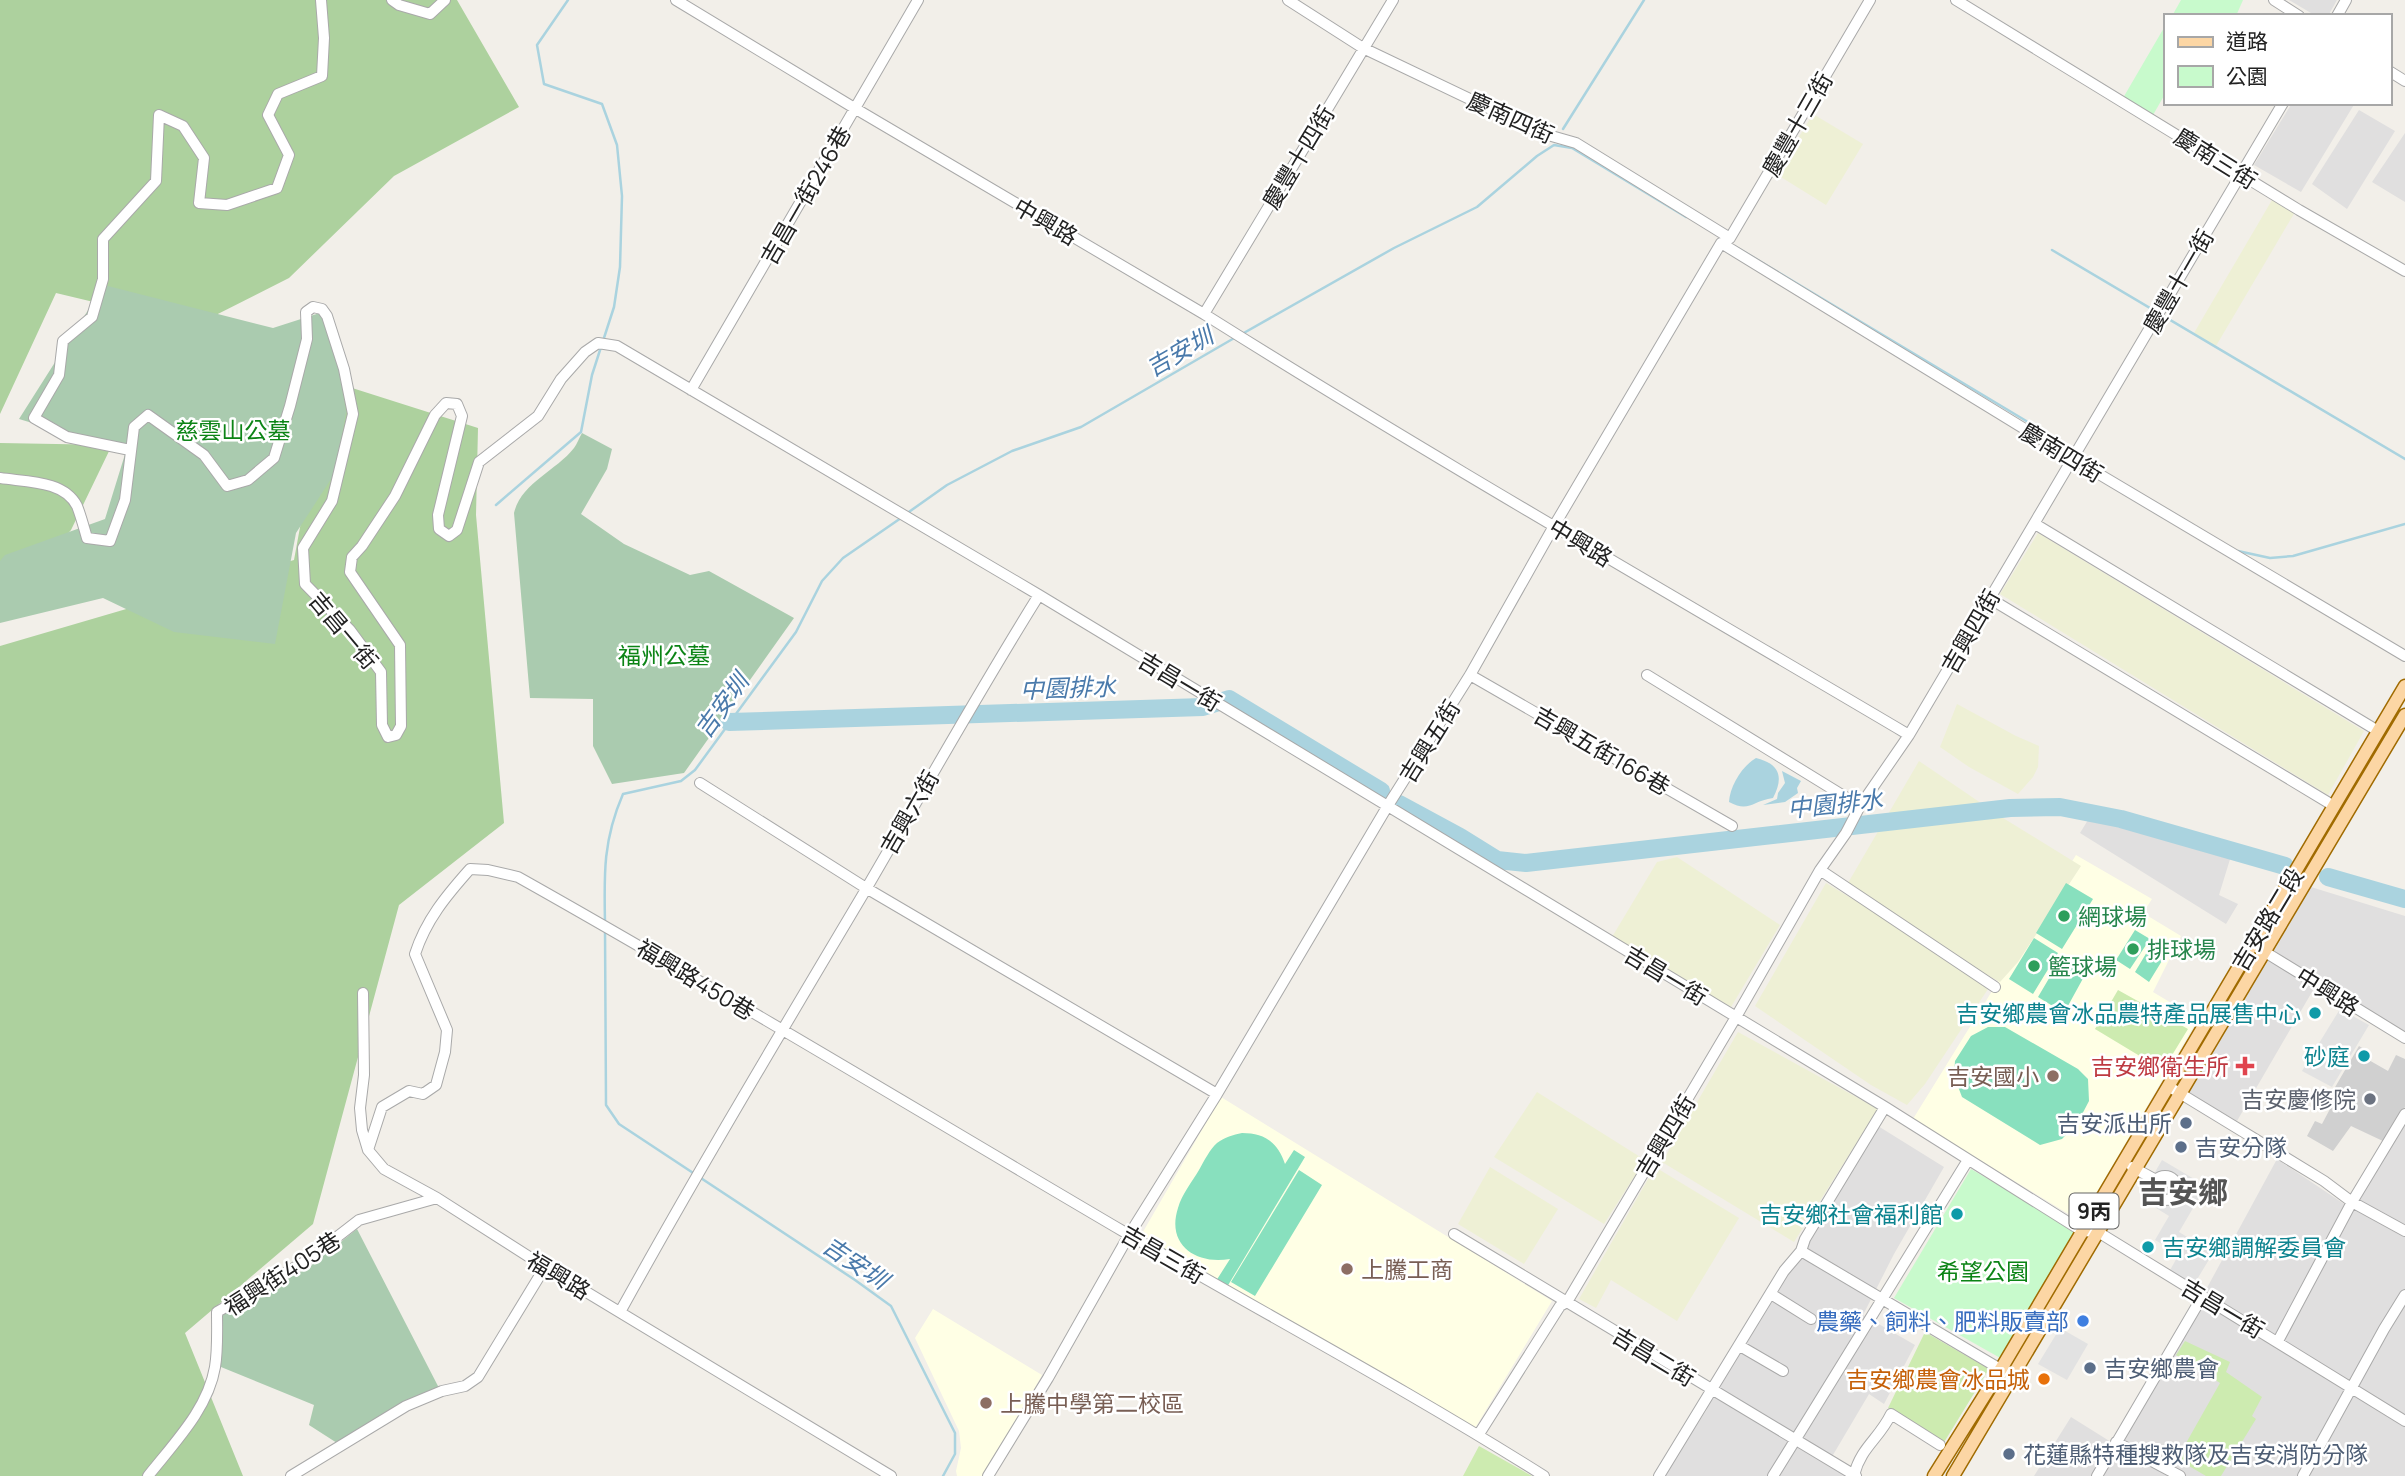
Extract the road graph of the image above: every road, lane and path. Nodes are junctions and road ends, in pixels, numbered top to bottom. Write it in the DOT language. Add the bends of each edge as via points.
graph roads {
  1 [pos="321,0"];
  2 [pos="392,0"];
  3 [pos="444,0"];
  4 [pos="676,0"];
  5 [pos="918,0"];
  6 [pos="1288,0"];
  7 [pos="1393,0"];
  8 [pos="1870,0"];
  9 [pos="1956,0"];
  10 [pos="2274,0"];
  11 [pos="2296,14"];
  12 [pos="1363,48"];
  13 [pos="2282,105"];
  14 [pos="856,109"];
  15 [pos="2241,172"];
  16 [pos="1726,241"];
  17 [pos="2405,271"];
  18 [pos="1204,314"];
  19 [pos="691,390"];
  20 [pos="130,450"];
  21 [pos="2072,458"];
  22 [pos="0,478"];
  23 [pos="2035,524"];
  24 [pos="1554,526"];
  25 [pos="1039,596"];
  26 [pos="1989,598"];
  27 [pos="2405,656"];
  28 [pos="1470,674"];
  29 [pos="1647,675"];
  30 [pos="2405,686"];
  31 [pos="2405,715"];
  32 [pos="2378,731"];
  33 [pos="1909,735"];
  34 [pos="700,783"];
  35 [pos="1862,804"];
  36 [pos="2334,806"];
  37 [pos="1387,807"];
  38 [pos="1732,826"];
  39 [pos="1820,870"];
  40 [pos="866,888"];
  41 [pos="2252,944"];
  42 [pos="2266,952"];
  43 [pos="1995,987"];
  44 [pos="363,993"];
  45 [pos="1736,1017"];
  46 [pos="782,1030"];
  47 [pos="2405,1038"];
  48 [pos="2168,1086"];
  49 [pos="1217,1094"];
  50 [pos="2181,1094"];
  51 [pos="1885,1107"];
  52 [pos="2405,1114"];
  53 [pos="368,1150"];
  54 [pos="1968,1160"];
  55 [pos="2123,1163"];
  56 [pos="2136,1170"];
  57 [pos="2156,1180"];
  58 [pos="438,1199"];
  59 [pos="2352,1202"];
  60 [pos="2082,1231"];
  61 [pos="2405,1231"];
  62 [pos="2098,1232"];
  63 [pos="1454,1234"];
  64 [pos="1129,1235"];
  65 [pos="1801,1251"];
  66 [pos="545,1267"];
  67 [pos="1771,1294"];
  68 [pos="2405,1295"];
  69 [pos="2202,1297"];
  70 [pos="1882,1300"];
  71 [pos="1567,1303"];
  72 [pos="621,1312"];
  73 [pos="1811,1319"];
  74 [pos="2278,1341"];
  75 [pos="1740,1346"];
  76 [pos="2001,1369"];
  77 [pos="1783,1371"];
  78 [pos="2013,1377"];
  79 [pos="2352,1388"];
  80 [pos="1713,1391"];
  81 [pos="2405,1421"];
  82 [pos="1479,1434"];
  83 [pos="1795,1440"];
  84 [pos="2116,1442"];
  85 [pos="1940,1445"];
  86 [pos="148,1476"];
  87 [pos="291,1476"];
  88 [pos="891,1476"];
  89 [pos="988,1476"];
  90 [pos="1544,1476"];
  91 [pos="1659,1476"];
  92 [pos="1773,1476"];
  93 [pos="1855,1476"];
  94 [pos="1934,1476"];
  95 [pos="1953,1476"];
  96 [pos="2097,1476"];
  97 [pos="2180,1476"];
  98 [pos="2303,1476"];
  1 -- 20 [label="street" via="322,76 278,94 268,114 289,155 276,188 227,205 199,203 204,158 183,126 159,114 156,181 103,239 103,279 92,317 63,341 59,375 34,418 67,437"];
  2 -- 3 [label="street" via="430,14"];
  4 -- 14 [label="street, 中興路"];
  5 -- 14 [label="street, 吉昌一街246巷"];
  6 -- 12 [label="street, 慶南四街"];
  7 -- 12 [label="street, 慶豐十四街"];
  8 -- 16 [label="street, 慶豐十三街"];
  9 -- 15 [label="street, 慶南三街"];
  10 -- 11 [label="street"];
  12 -- 16 [label="street, 慶南四街" via="1541,133 1576,143"];
  12 -- 18 [label="street, 慶豐十四街"];
  13 -- 15 [label="street, 慶豐十一街"];
  14 -- 18 [label="street, 中興路"];
  14 -- 19 [label="street, 吉昌一街246巷"];
  15 -- 17 [label="street, 慶南三街"];
  15 -- 21 [label="street, 慶豐十一街"];
  16 -- 21 [label="street, 慶南四街"];
  16 -- 24 [label="street, 吉興五街"];
  18 -- 24 [label="street, 中興路"];
  19 -- 20 [label="street, 吉昌一街" via="617,346 598,342 561,379 538,416 480,462 457,530 449,537 439,529 438,515 462,416 457,404 446,403 435,415 395,496 352,557 350,572 400,645 401,726 396,736 388,737 382,725 381,672 350,630 305,584 303,548 332,501 354,414 344,369 322,309 313,307 306,312 307,339 274,458 248,480 227,486 204,455 148,415 134,427"];
  19 -- 25 [label="street, 吉昌一街"];
  20 -- 22 [label="street, 吉昌一街" via="125,500 110,541 87,538 77,506 67,493 45,484"];
  21 -- 23 [label="street, 吉興四街"];
  21 -- 27 [label="street, 慶南四街"];
  23 -- 26 [label="street, 吉興四街"];
  23 -- 32 [label="street"];
  24 -- 28 [label="street, 吉興五街"];
  24 -- 33 [label="street, 中興路"];
  25 -- 37 [label="street, 吉昌一街"];
  25 -- 40 [label="street, 吉興六街"];
  26 -- 33 [label="street, 吉興四街"];
  26 -- 36 [label="street"];
  28 -- 37 [label="street, 吉興五街"];
  28 -- 38 [label="street, 吉興五街166巷"];
  29 -- 35 [label="street"];
  30 -- 32 [label="main road, 吉安路二段 / 9丙"];
  31 -- 42 [label="main road, 吉安路二段 / 9丙"];
  32 -- 36 [label="main road, 吉安路二段 / 9丙"];
  33 -- 35 [label="street, 吉興四街"];
  34 -- 40 [label="street"];
  35 -- 39 [label="street, 吉興四街"];
  36 -- 41 [label="main road, 吉安路二段 / 9丙"];
  37 -- 45 [label="street, 吉昌一街"];
  37 -- 49 [label="street, 吉興五街"];
  39 -- 43 [label="street"];
  39 -- 45 [label="street, 吉興四街"];
  40 -- 46 [label="street, 吉興六街"];
  40 -- 49 [label="street"];
  41 -- 42 [label="street, 中興路"];
  41 -- 48 [label="main road, 吉安路二段 / 9丙"];
  42 -- 47 [label="street, 中興路"];
  42 -- 50 [label="main road, 吉安路二段 / 9丙"];
  44 -- 53 [label="street" via="360,1108"];
  45 -- 51 [label="street, 吉昌一街"];
  45 -- 71 [label="street, 吉興四街"];
  46 -- 53 [label="street, 福興路450巷" via="518,877 470,869 441,902 415,954 447,1030 436,1085 422,1094 409,1091 382,1107"];
  46 -- 64 [label="street, 吉昌三街"];
  46 -- 72 [label="street, 吉興六街"];
  48 -- 50 [label="street"];
  48 -- 55 [label="main road, 吉安路二段 / 9丙"];
  49 -- 64 [label="street, 吉興五街"];
  50 -- 56 [label="main road, 吉安路二段 / 9丙"];
  50 -- 59 [label="street"];
  51 -- 54 [label="street, 吉昌一街"];
  51 -- 65 [label="street"];
  52 -- 59 [label="street"];
  53 -- 58 [label="street, 福興路" via="384,1169"];
  54 -- 60 [label="street, 吉昌一街"];
  54 -- 70 [label="street"];
  55 -- 56 [label="street"];
  55 -- 60 [label="main road, 吉安路二段 / 9丙"];
  56 -- 57 [label="street"];
  56 -- 62 [label="main road, 吉安路二段 / 9丙"];
  58 -- 66 [label="street, 福興路"];
  58 -- 86 [label="street, 福興街405巷" via="359,1220 306,1261 217,1312 216,1363 206,1395"];
  59 -- 61 [label="street"];
  59 -- 74 [label="street"];
  60 -- 62 [label="street, 吉昌一街"];
  60 -- 76 [label="main road, 吉安路二段 / 9丙"];
  62 -- 69 [label="street, 吉昌一街"];
  62 -- 78 [label="main road, 吉安路二段 / 9丙"];
  63 -- 71 [label="street, 吉昌二街"];
  64 -- 82 [label="street, 吉昌三街"];
  64 -- 89 [label="street, 吉興五街"];
  65 -- 67 [label="street"];
  65 -- 70 [label="street"];
  66 -- 72 [label="street, 福興路"];
  66 -- 87 [label="street" via="471,1383 406,1406"];
  67 -- 73 [label="street"];
  67 -- 75 [label="street"];
  68 -- 79 [label="street"];
  69 -- 74 [label="street, 吉昌一街"];
  69 -- 84 [label="street"];
  70 -- 76 [label="street"];
  70 -- 83 [label="street"];
  71 -- 80 [label="street, 吉昌二街"];
  71 -- 82 [label="street, 吉興四街" via="1560,1306"];
  72 -- 88 [label="street, 福興路"];
  74 -- 79 [label="street, 吉昌一街"];
  75 -- 77 [label="street"];
  75 -- 80 [label="street"];
  76 -- 78 [label="street"];
  76 -- 94 [label="main road, 吉安路二段 / 9丙"];
  78 -- 95 [label="main road, 吉安路二段 / 9丙"];
  79 -- 81 [label="street, 吉昌一街"];
  79 -- 98 [label="street"];
  80 -- 83 [label="street, 吉昌二街"];
  80 -- 91 [label="street"];
  82 -- 90 [label="street, 吉昌三街"];
  83 -- 92 [label="street"];
  83 -- 93 [label="street, 吉昌二街"];
  84 -- 96 [label="street"];
  84 -- 97 [label="street"];
  85 -- 93 [label="street" via="1891,1414 1857,1461"];
}
